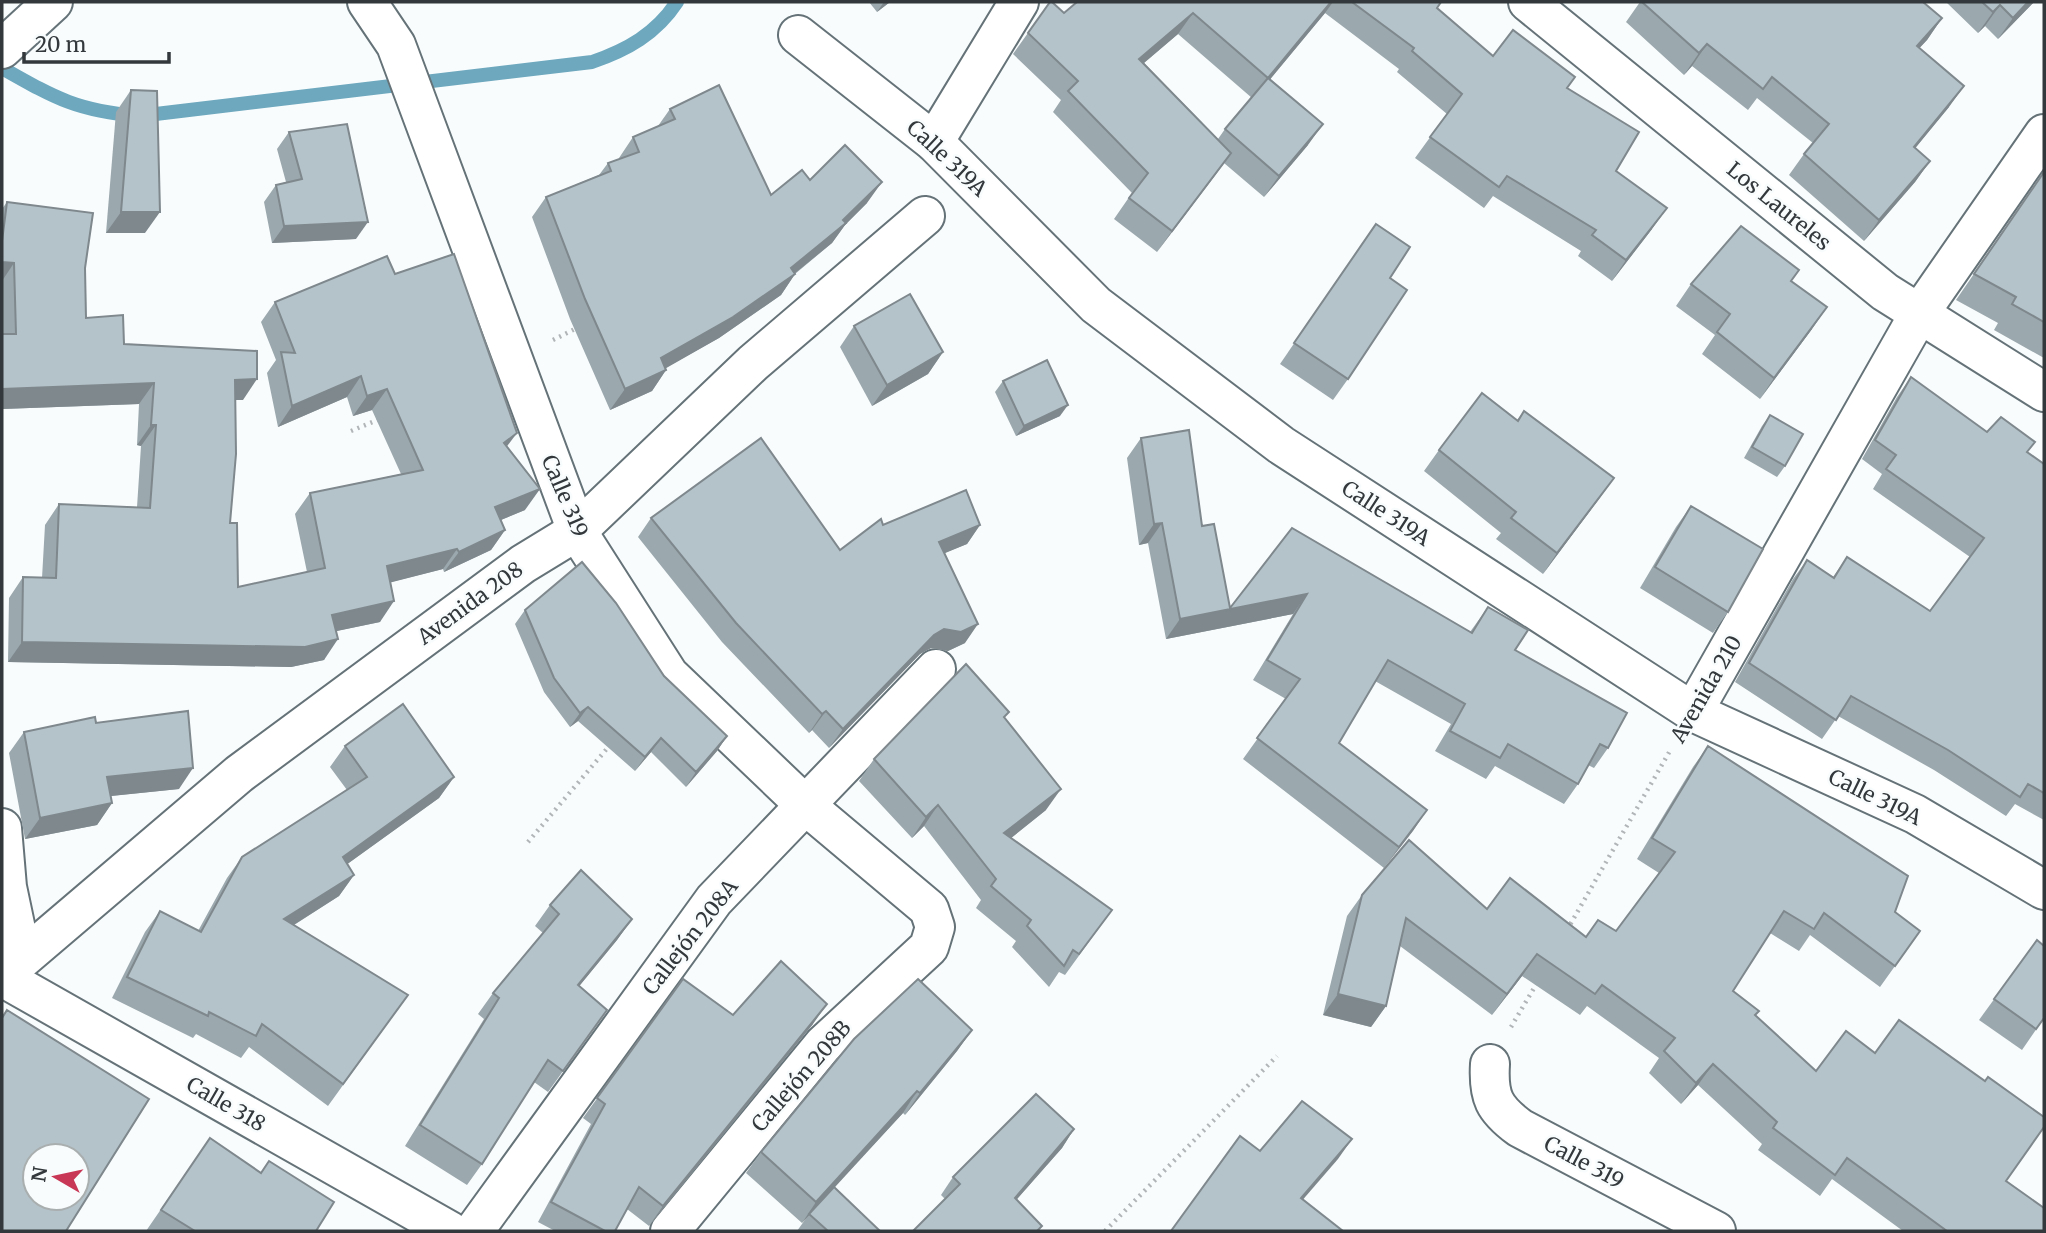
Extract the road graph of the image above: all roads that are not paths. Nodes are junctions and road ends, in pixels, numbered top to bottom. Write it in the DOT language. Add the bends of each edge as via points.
graph roads {
  1 [pos="1018,2"];
  2 [pos="1528,2"];
  3 [pos="374,5"];
  4 [pos="798,34"];
  5 [pos="2044,134"];
  6 [pos="934,142"];
  7 [pos="925,216"];
  8 [pos="1919,314"];
  9 [pos="2044,392"];
  10 [pos="577,531"];
  11 [pos="936,669"];
  12 [pos="1693,712"];
  13 [pos="804,804"];
  14 [pos="2,828"];
  15 [pos="2044,890"];
  16 [pos="935,927"];
  17 [pos="9,970"];
  18 [pos="1490,1064"];
  19 [pos="450,1231"];
  20 [pos="474,1231"];
  21 [pos="670,1231"];
  22 [pos="1716,1231"];
  1 -- 6 [label="street"];
  2 -- 8 [label="street, Los Laureles" via="1885,292"];
  3 -- 10 [label="street, Calle 319" via="396,45"];
  4 -- 6 [label="street, Calle 319A"];
  5 -- 8 [label="street, Avenida 210"];
  6 -- 12 [label="street, Calle 319A" via="1096,305 1280,445"];
  7 -- 10 [label="street, Avenida 208" via="753,363"];
  8 -- 9 [label="street, Los Laureles"];
  8 -- 12 [label="street, Avenida 210"];
  10 -- 13 [label="street, Calle 319" via="669,675"];
  10 -- 17 [label="street, Avenida 208" via="523,564 239,774"];
  11 -- 13 [label="street, Callejón 208A"];
  12 -- 15 [label="street, Calle 319A" via="1915,814"];
  13 -- 16 [label="street, Calle 319" via="929,909"];
  13 -- 20 [label="street, Callejón 208A" via="714,900"];
  14 -- 17 [label="street"];
  16 -- 21 [label="street, Callejón 208B" via="929,947 823,1045"];
  17 -- 19 [label="street, Calle 318"];
  18 -- 22 [label="street, Calle 319" via="1489,1087 1499,1113"];
}
